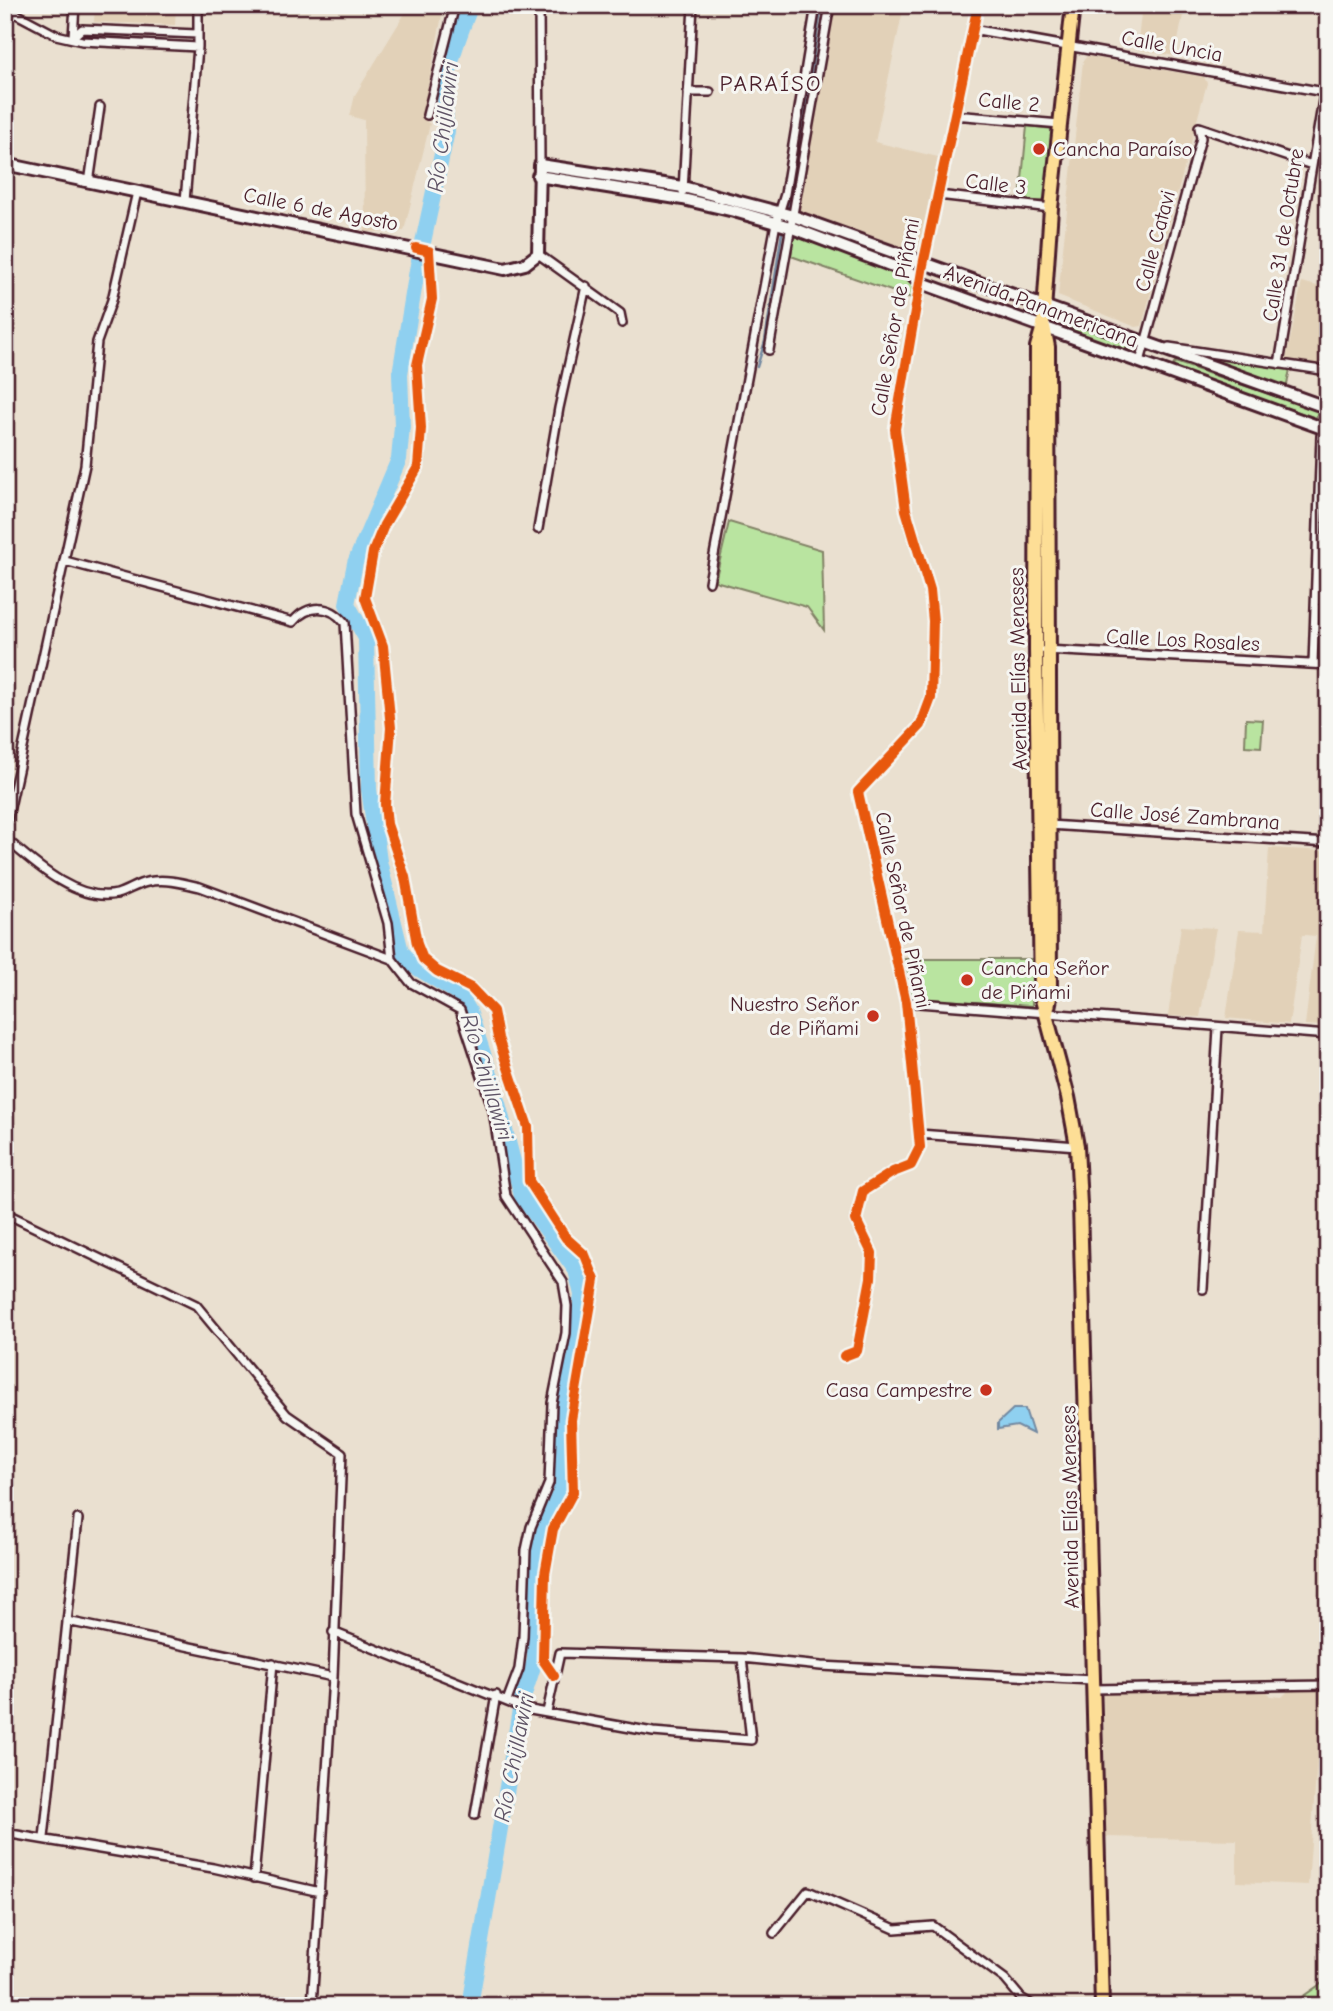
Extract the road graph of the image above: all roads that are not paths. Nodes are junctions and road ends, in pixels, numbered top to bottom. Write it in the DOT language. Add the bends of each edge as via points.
graph roads {
  1 [pos="75,5"];
  2 [pos="198,5"];
  3 [pos="455,5"];
  4 [pos="539,5"];
  5 [pos="693,5"];
  6 [pos="816,5"];
  7 [pos="830,5"];
  8 [pos="978,5"];
  9 [pos="1073,5"];
  10 [pos="5,8"];
  11 [pos="972,29"];
  12 [pos="197,34"];
  13 [pos="73,37"];
  14 [pos="1069,46"];
  15 [pos="198,47"];
  16 [pos="1328,70"];
  17 [pos="688,92"];
  18 [pos="710,92"];
  19 [pos="1324,92"];
  20 [pos="100,107"];
  21 [pos="427,115"];
  22 [pos="954,115"];
  23 [pos="1060,124"];
  24 [pos="5,164"];
  25 [pos="1312,165"];
  26 [pos="539,170"];
  27 [pos="89,183"];
  28 [pos="136,192"];
  29 [pos="683,193"];
  30 [pos="938,195"];
  31 [pos="185,201"];
  32 [pos="1051,208"];
  33 [pos="785,220"];
  34 [pos="423,250"];
  35 [pos="538,254"];
  36 [pos="922,265"];
  37 [pos="919,282"];
  38 [pos="586,286"];
  39 [pos="1044,308"];
  40 [pos="622,323"];
  41 [pos="1043,326"];
  42 [pos="1145,344"];
  43 [pos="769,350"];
  44 [pos="1140,362"];
  45 [pos="1279,364"];
  46 [pos="1328,371"];
  47 [pos="1328,408"];
  48 [pos="1328,415"];
  49 [pos="1326,429"];
  50 [pos="1318,513"];
  51 [pos="1328,513"];
  52 [pos="538,529"];
  53 [pos="65,561"];
  54 [pos="709,582"];
  55 [pos="1042,650"];
  56 [pos="1313,664"];
  57 [pos="1328,665"];
  58 [pos="1043,824"];
  59 [pos="5,830"];
  60 [pos="5,838"];
  61 [pos="1328,843"];
  62 [pos="392,959"];
  63 [pos="906,1002"];
  64 [pos="1046,1012"];
  65 [pos="1218,1028"];
  66 [pos="1328,1035"];
  67 [pos="919,1134"];
  68 [pos="1077,1146"];
  69 [pos="5,1213"];
  70 [pos="1203,1289"];
  71 [pos="844,1356"];
  72 [pos="78,1519"];
  73 [pos="67,1621"];
  74 [pos="333,1632"];
  75 [pos="742,1658"];
  76 [pos="273,1663"];
  77 [pos="554,1676"];
  78 [pos="333,1677"];
  79 [pos="1093,1684"];
  80 [pos="1328,1685"];
  81 [pos="496,1695"];
  82 [pos="510,1702"];
  83 [pos="547,1712"];
  84 [pos="475,1815"];
  85 [pos="5,1833"];
  86 [pos="44,1838"];
  87 [pos="254,1878"];
  88 [pos="320,1892"];
  89 [pos="774,1933"];
  90 [pos="312,2006"];
  91 [pos="1034,2006"];
  92 [pos="1102,2006"];
  1 -- 13 [label="street"];
  2 -- 12 [label="street"];
  3 -- 21 [label="street"];
  4 -- 26 [label="street"];
  5 -- 17 [label="street"];
  6 -- 33 [label="street"];
  7 -- 33 [label="street"];
  8 -- 11 [label="street, Calle Señor de Piñami"];
  9 -- 14 [label="main road, Avenida Elías Meneses"];
  10 -- 13 [label="street" via="56,35"];
  11 -- 14 [label="street, Calle Uncia"];
  11 -- 22 [label="street, Calle Señor de Piñami"];
  12 -- 13 [label="street" via="82,29"];
  12 -- 15 [label="street"];
  13 -- 15 [label="street"];
  14 -- 19 [label="street, Calle Uncia"];
  14 -- 23 [label="main road, Avenida Elías Meneses"];
  15 -- 31 [label="street"];
  16 -- 19 [label="street, Calle 31 de Octubre"];
  17 -- 18 [label="street"];
  17 -- 29 [label="street"];
  19 -- 25 [label="street, Calle 31 de Octubre"];
  20 -- 27 [label="street"];
  22 -- 23 [label="street, Calle 2"];
  22 -- 30 [label="street, Calle Señor de Piñami"];
  23 -- 32 [label="main road, Avenida Elías Meneses"];
  24 -- 27 [label="main road, Calle 6 de Agosto"];
  25 -- 42 [label="street, Calle Catavi" via="1199,127 1201,138"];
  25 -- 45 [label="street, Calle 31 de Octubre"];
  26 -- 29 [label="main road, Avenida Panamericana"];
  26 -- 35 [label="main road"];
  27 -- 28 [label="main road, Calle 6 de Agosto"];
  28 -- 31 [label="main road, Calle 6 de Agosto"];
  28 -- 53 [label="street" via="112,300 97,342 85,465"];
  29 -- 33 [label="main road, Avenida Panamericana"];
  30 -- 32 [label="street, Calle 3"];
  30 -- 36 [label="street, Calle Señor de Piñami"];
  31 -- 34 [label="main road, Calle 6 de Agosto"];
  32 -- 39 [label="main road, Avenida Elías Meneses"];
  33 -- 36 [label="main road, Avenida Panamericana"];
  33 -- 37 [label="main road, Avenida Panamericana" via="911,272"];
  33 -- 43 [label="street"];
  33 -- 54 [label="street"];
  34 -- 35 [label="main road, Calle 6 de Agosto" via="505,269 525,264"];
  34 -- 77 [label="street" via="432,299 417,365 421,392 418,467 377,543 365,598 383,646 391,728 387,824 405,877 417,944 423,959 471,988 493,1011 528,1128 529,1181 566,1238 584,1255 595,1280 571,1420 573,1492 553,1529 545,1574 543,1660"];
  35 -- 38 [label="street"];
  36 -- 37 [label="street, Calle Señor de Piñami"];
  36 -- 39 [label="main road, Avenida Panamericana"];
  37 -- 41 [label="main road, Avenida Panamericana"];
  37 -- 63 [label="street, Calle Señor de Piñami" via="895,429 906,510 930,590 930,698 921,725 858,792"];
  38 -- 40 [label="street" via="620,313"];
  38 -- 52 [label="street"];
  39 -- 41 [label="main road, Avenida Elías Meneses"];
  39 -- 42 [label="main road, Avenida Panamericana"];
  41 -- 44 [label="main road, Avenida Panamericana"];
  41 -- 55 [label="main road, Avenida Elías Meneses" via="1048,347"];
  42 -- 44 [label="street, Calle Catavi"];
  42 -- 45 [label="street"];
  42 -- 47 [label="main road, Avenida Panamericana"];
  44 -- 49 [label="main road, Avenida Panamericana"];
  45 -- 46 [label="street"];
  48 -- 49 [label="street"];
  49 -- 50 [label="street"];
  50 -- 51 [label="street"];
  50 -- 56 [label="street"];
  53 -- 59 [label="street"];
  53 -- 62 [label="street" via="293,622 311,609 338,613 345,623 354,723 356,814 388,923"];
  55 -- 56 [label="street, Calle Los Rosales"];
  55 -- 58 [label="main road, Avenida Elías Meneses"];
  56 -- 57 [label="street, Calle Los Rosales"];
  58 -- 61 [label="street, Calle José Zambrana"];
  58 -- 64 [label="main road, Avenida Elías Meneses" via="1051,998"];
  60 -- 62 [label="street" via="52,878 88,891 115,895 148,882 174,881"];
  62 -- 82 [label="street" via="411,983 460,1010 493,1110 506,1196 563,1282 567,1306 552,1403 549,1483 526,1550 523,1637"];
  63 -- 64 [label="street"];
  63 -- 67 [label="street, Calle Señor de Piñami"];
  64 -- 65 [label="street"];
  64 -- 68 [label="main road, Avenida Elías Meneses"];
  65 -- 66 [label="street"];
  65 -- 70 [label="street"];
  67 -- 68 [label="street"];
  67 -- 71 [label="street, Calle Señor de Piñami" via="920,1147 911,1165 863,1191 856,1220 872,1253 871,1278 857,1351"];
  68 -- 79 [label="main road, Avenida Elías Meneses"];
  69 -- 74 [label="street" via="197,1305 286,1415 342,1453"];
  72 -- 73 [label="street"];
  73 -- 76 [label="street"];
  73 -- 86 [label="street"];
  74 -- 78 [label="street"];
  74 -- 81 [label="street"];
  75 -- 77 [label="street" via="560,1653"];
  75 -- 79 [label="street"];
  75 -- 83 [label="street" via="751,1740 653,1732"];
  76 -- 78 [label="street"];
  76 -- 87 [label="street"];
  77 -- 83 [label="street"];
  78 -- 88 [label="street"];
  79 -- 80 [label="street"];
  79 -- 92 [label="main road, Avenida Elías Meneses"];
  81 -- 82 [label="street"];
  81 -- 84 [label="street"];
  82 -- 83 [label="street"];
  85 -- 86 [label="street"];
  86 -- 87 [label="street"];
  87 -- 88 [label="street"];
  88 -- 90 [label="street"];
  89 -- 91 [label="street" via="808,1891 895,1929 933,1926"];
}
